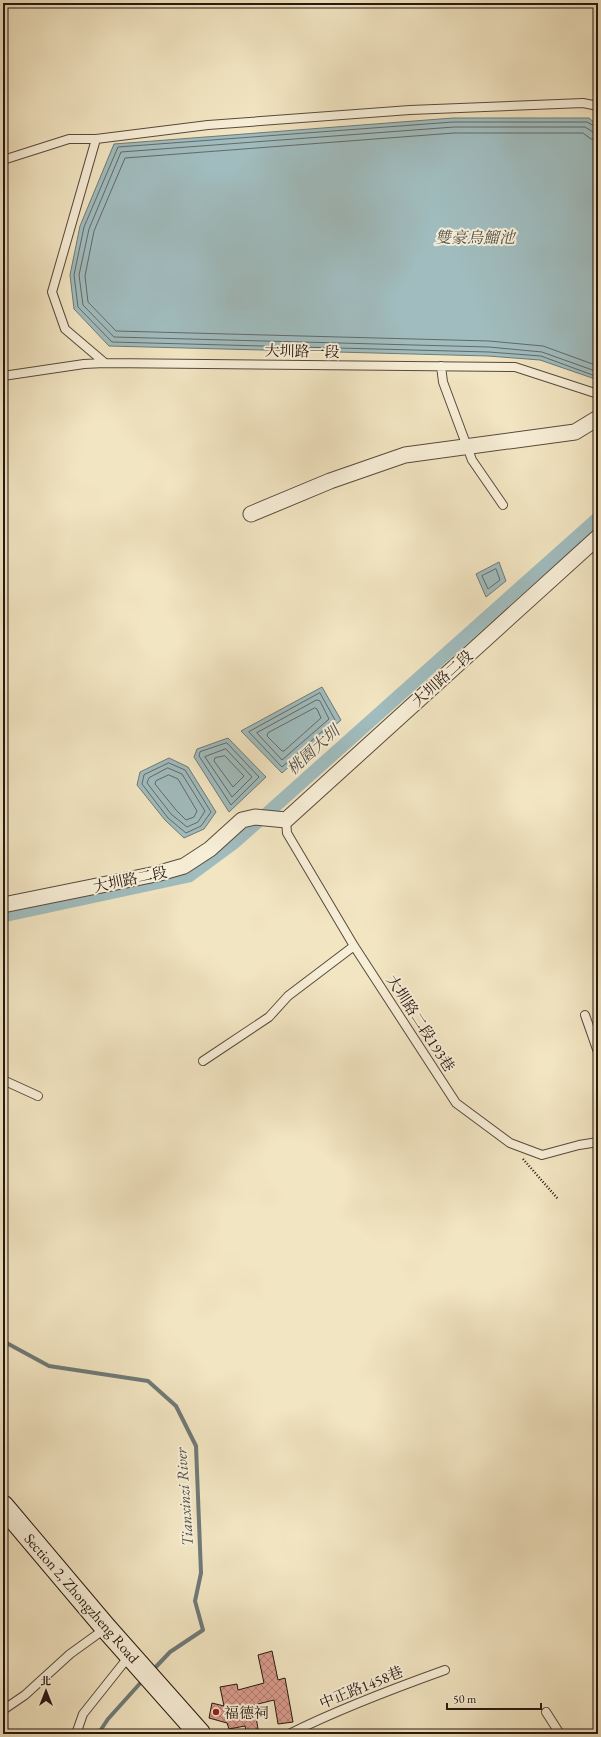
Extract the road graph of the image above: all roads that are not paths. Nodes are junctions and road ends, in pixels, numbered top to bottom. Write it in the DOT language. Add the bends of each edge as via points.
graph roads {
  1 [pos="598,106"];
  2 [pos="96,139"];
  3 [pos="3,160"];
  4 [pos="105,363"];
  5 [pos="441,366"];
  6 [pos="3,376"];
  7 [pos="598,394"];
  8 [pos="598,418"];
  9 [pos="467,446"];
  10 [pos="503,505"];
  11 [pos="251,514"];
  12 [pos="598,537"];
  13 [pos="286,820"];
  14 [pos="3,905"];
  15 [pos="354,946"];
  16 [pos="585,1015"];
  17 [pos="598,1052"];
  18 [pos="203,1060"];
  19 [pos="3,1080"];
  20 [pos="38,1096"];
  21 [pos="598,1142"];
  22 [pos="5,1511"];
  23 [pos="106,1628"];
  24 [pos="130,1654"];
  25 [pos="445,1670"];
  26 [pos="3,1710"];
  27 [pos="546,1712"];
  28 [pos="76,1734"];
  29 [pos="200,1734"];
  30 [pos="288,1734"];
  31 [pos="560,1734"];
  1 -- 2 [label="lane" via="583,103 410,110 208,125"];
  2 -- 3 [label="lane" via="69,139"];
  2 -- 4 [label="lane" via="52,292 65,329"];
  4 -- 5 [label="lane, 大圳路一段"];
  4 -- 6 [label="lane, 大圳路一段"];
  5 -- 7 [label="lane, 大圳路一段" via="514,367"];
  5 -- 9 [label="lane" via="443,382"];
  8 -- 9 [label="street" via="575,432"];
  9 -- 10 [label="lane" via="472,460"];
  9 -- 11 [label="street" via="405,455"];
  12 -- 13 [label="street, 大圳路二段"];
  13 -- 14 [label="street, 大圳路二段" via="255,817 242,820 210,849 184,866"];
  13 -- 15 [label="lane, 大圳路二段193巷" via="287,833"];
  15 -- 18 [label="lane" via="288,996 269,1017"];
  15 -- 21 [label="lane, 大圳路二段193巷" via="456,1103 510,1143 542,1155"];
  16 -- 17 [label="lane"];
  19 -- 20 [label="lane"];
  22 -- 23 [label="main road, Section 2, Zhongzheng Road"];
  23 -- 24 [label="main road, Section 2, Zhongzheng Road"];
  23 -- 26 [label="lane" via="70,1654 25,1695"];
  24 -- 28 [label="lane" via="83,1714"];
  24 -- 29 [label="main road, Section 2, Zhongzheng Road"];
  25 -- 30 [label="lane, 中正路1458巷" via="388,1690"];
  27 -- 31 [label="lane"];
}
